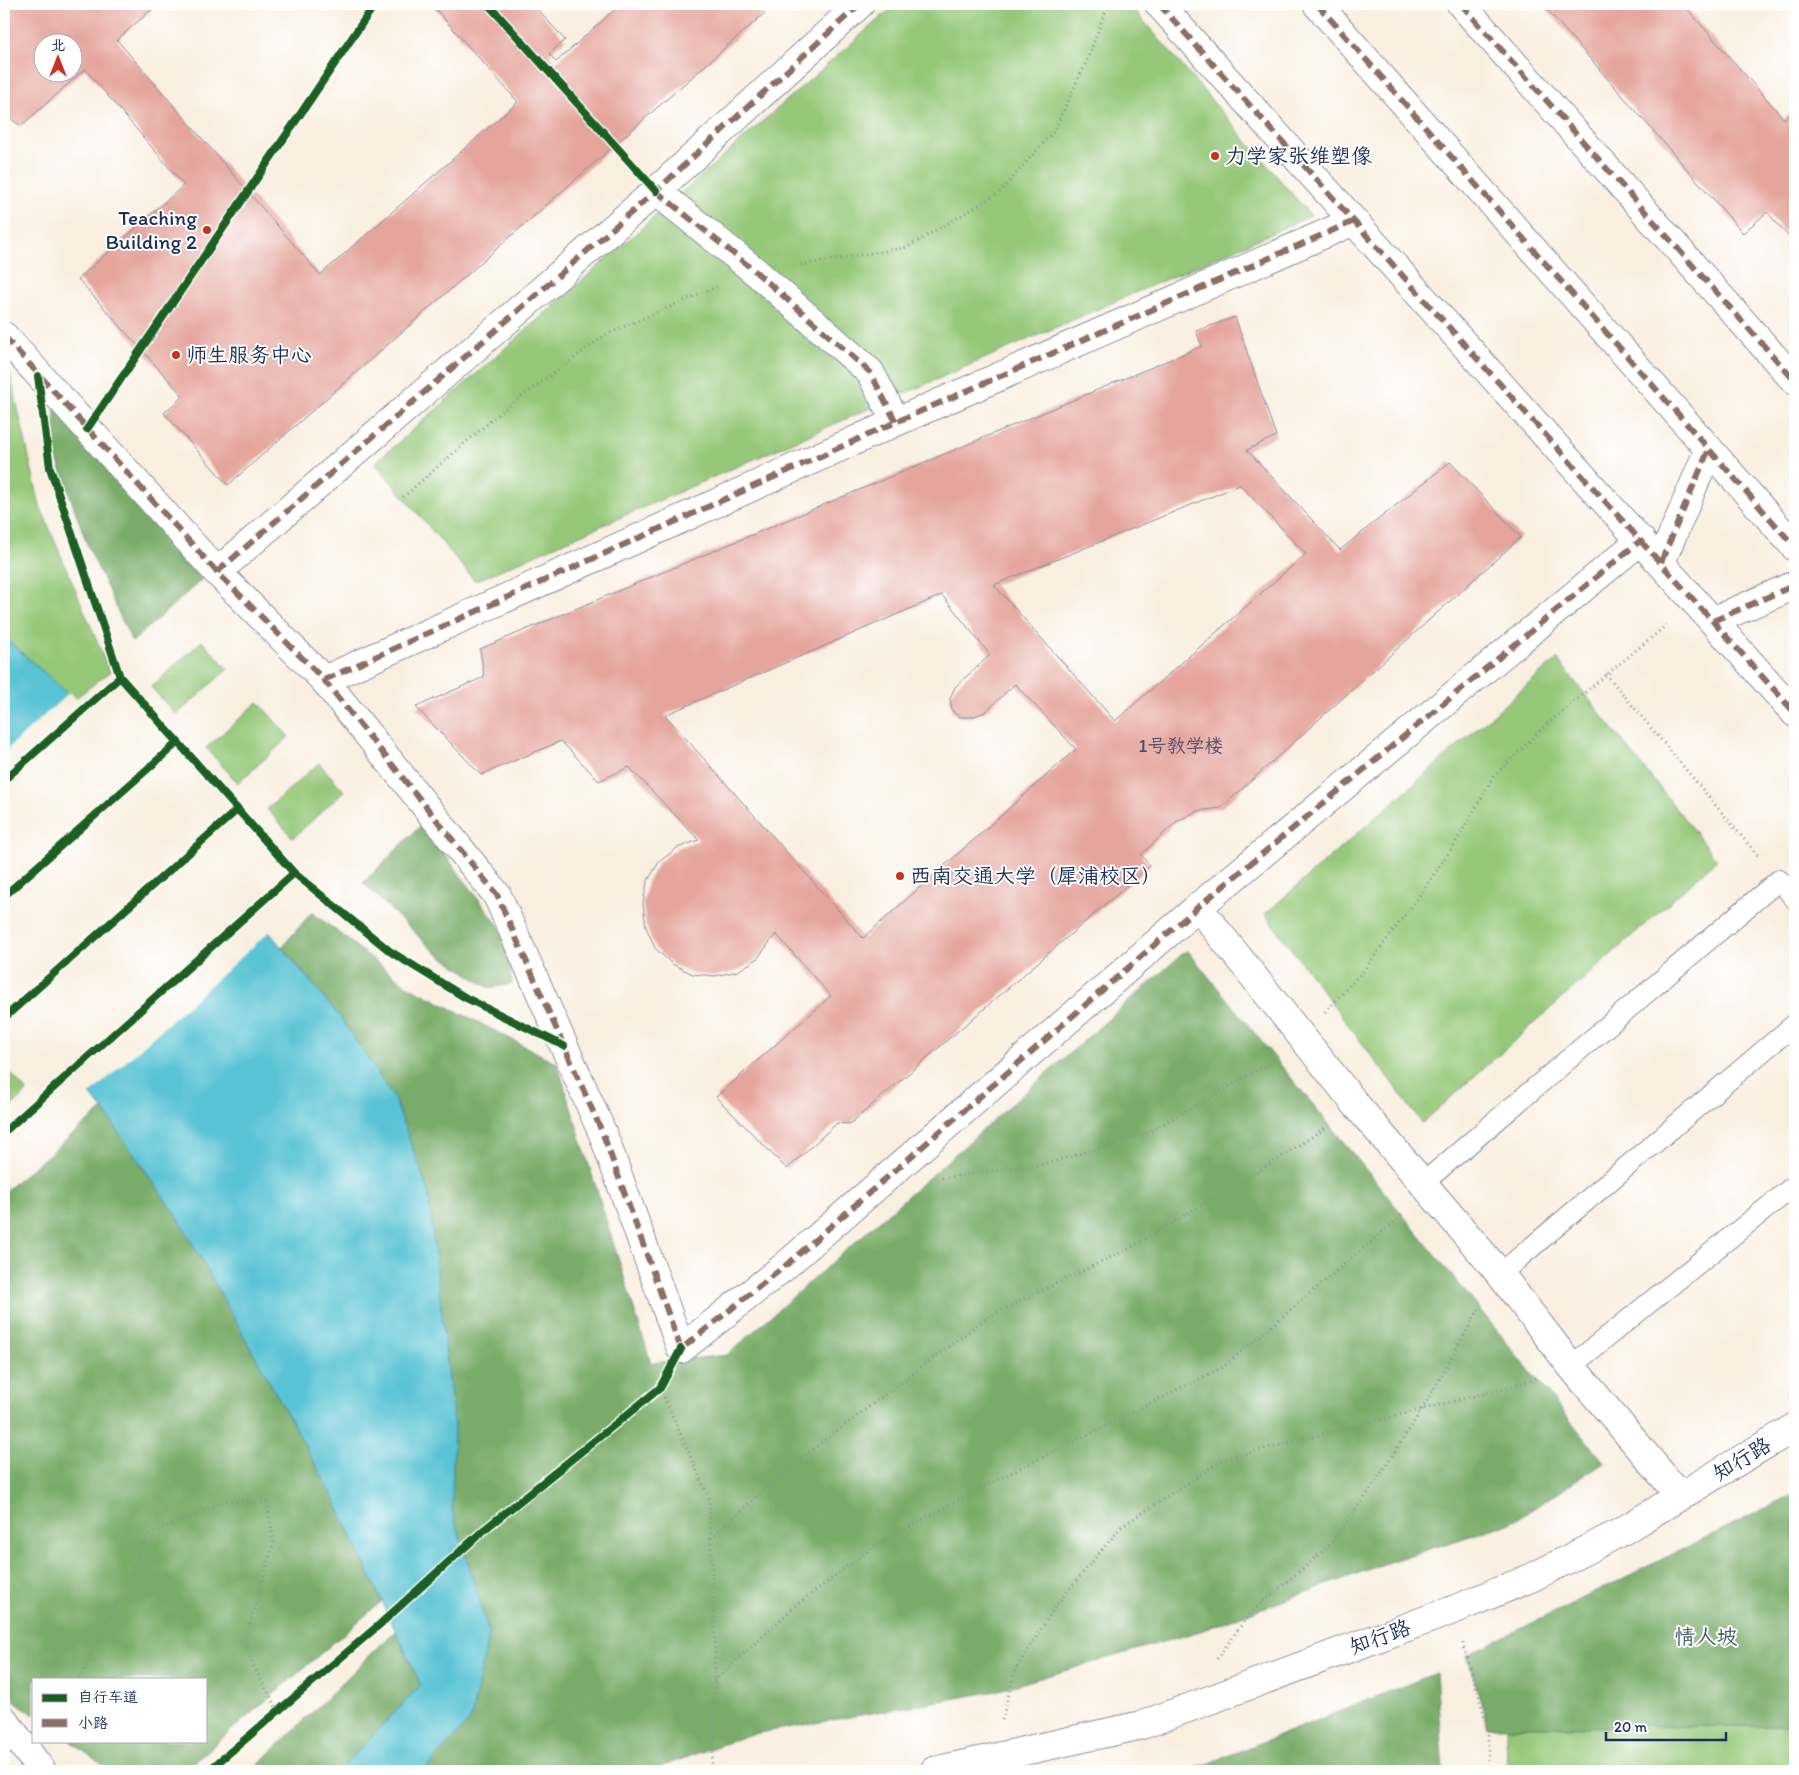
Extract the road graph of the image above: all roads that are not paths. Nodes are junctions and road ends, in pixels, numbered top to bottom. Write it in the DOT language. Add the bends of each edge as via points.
graph roads {
  1 [pos="860,4"];
  2 [pos="1317,4"];
  3 [pos="1461,4"];
  4 [pos="1164,6"];
  5 [pos="656,191"];
  6 [pos="1354,221"];
  7 [pos="4,336"];
  8 [pos="1795,381"];
  9 [pos="896,422"];
  10 [pos="1709,449"];
  11 [pos="1641,540"];
  12 [pos="1795,547"];
  13 [pos="1661,562"];
  14 [pos="217,572"];
  15 [pos="1795,585"];
  16 [pos="1704,611"];
  17 [pos="324,680"];
  18 [pos="1795,713"];
  19 [pos="1795,899"];
  20 [pos="1198,907"];
  21 [pos="1795,1024"];
  22 [pos="1423,1183"];
  23 [pos="1795,1185"];
  24 [pos="1500,1274"];
  25 [pos="1571,1366"];
  26 [pos="1795,1427"];
  27 [pos="1680,1496"];
  28 [pos="4,1720"];
  29 [pos="42,1771"];
  30 [pos="934,1771"];
  1 -- 5 [label="street"];
  2 -- 10 [label="street"];
  3 -- 8 [label="street"];
  4 -- 6 [label="street"];
  5 -- 9 [label="street" via="756,272 870,372"];
  5 -- 14 [label="street"];
  6 -- 9 [label="street"];
  6 -- 11 [label="street"];
  7 -- 14 [label="street"];
  9 -- 17 [label="street"];
  10 -- 12 [label="street"];
  10 -- 13 [label="street"];
  11 -- 13 [label="street"];
  11 -- 20 [label="street"];
  13 -- 16 [label="street"];
  14 -- 17 [label="street"];
  15 -- 16 [label="street"];
  16 -- 18 [label="street"];
  17 -- 20 [label="street" via="497,895 603,1134 681,1349 894,1173"];
  19 -- 22 [label="lane" via="1779,880"];
  20 -- 22 [label="street"];
  21 -- 24 [label="lane"];
  22 -- 24 [label="street"];
  23 -- 25 [label="lane"];
  24 -- 25 [label="street"];
  25 -- 27 [label="street"];
  26 -- 27 [label="street, 知行路"];
  27 -- 30 [label="street, 知行路" via="1619,1533 1533,1577 1142,1726"];
  28 -- 29 [label="street"];
}
